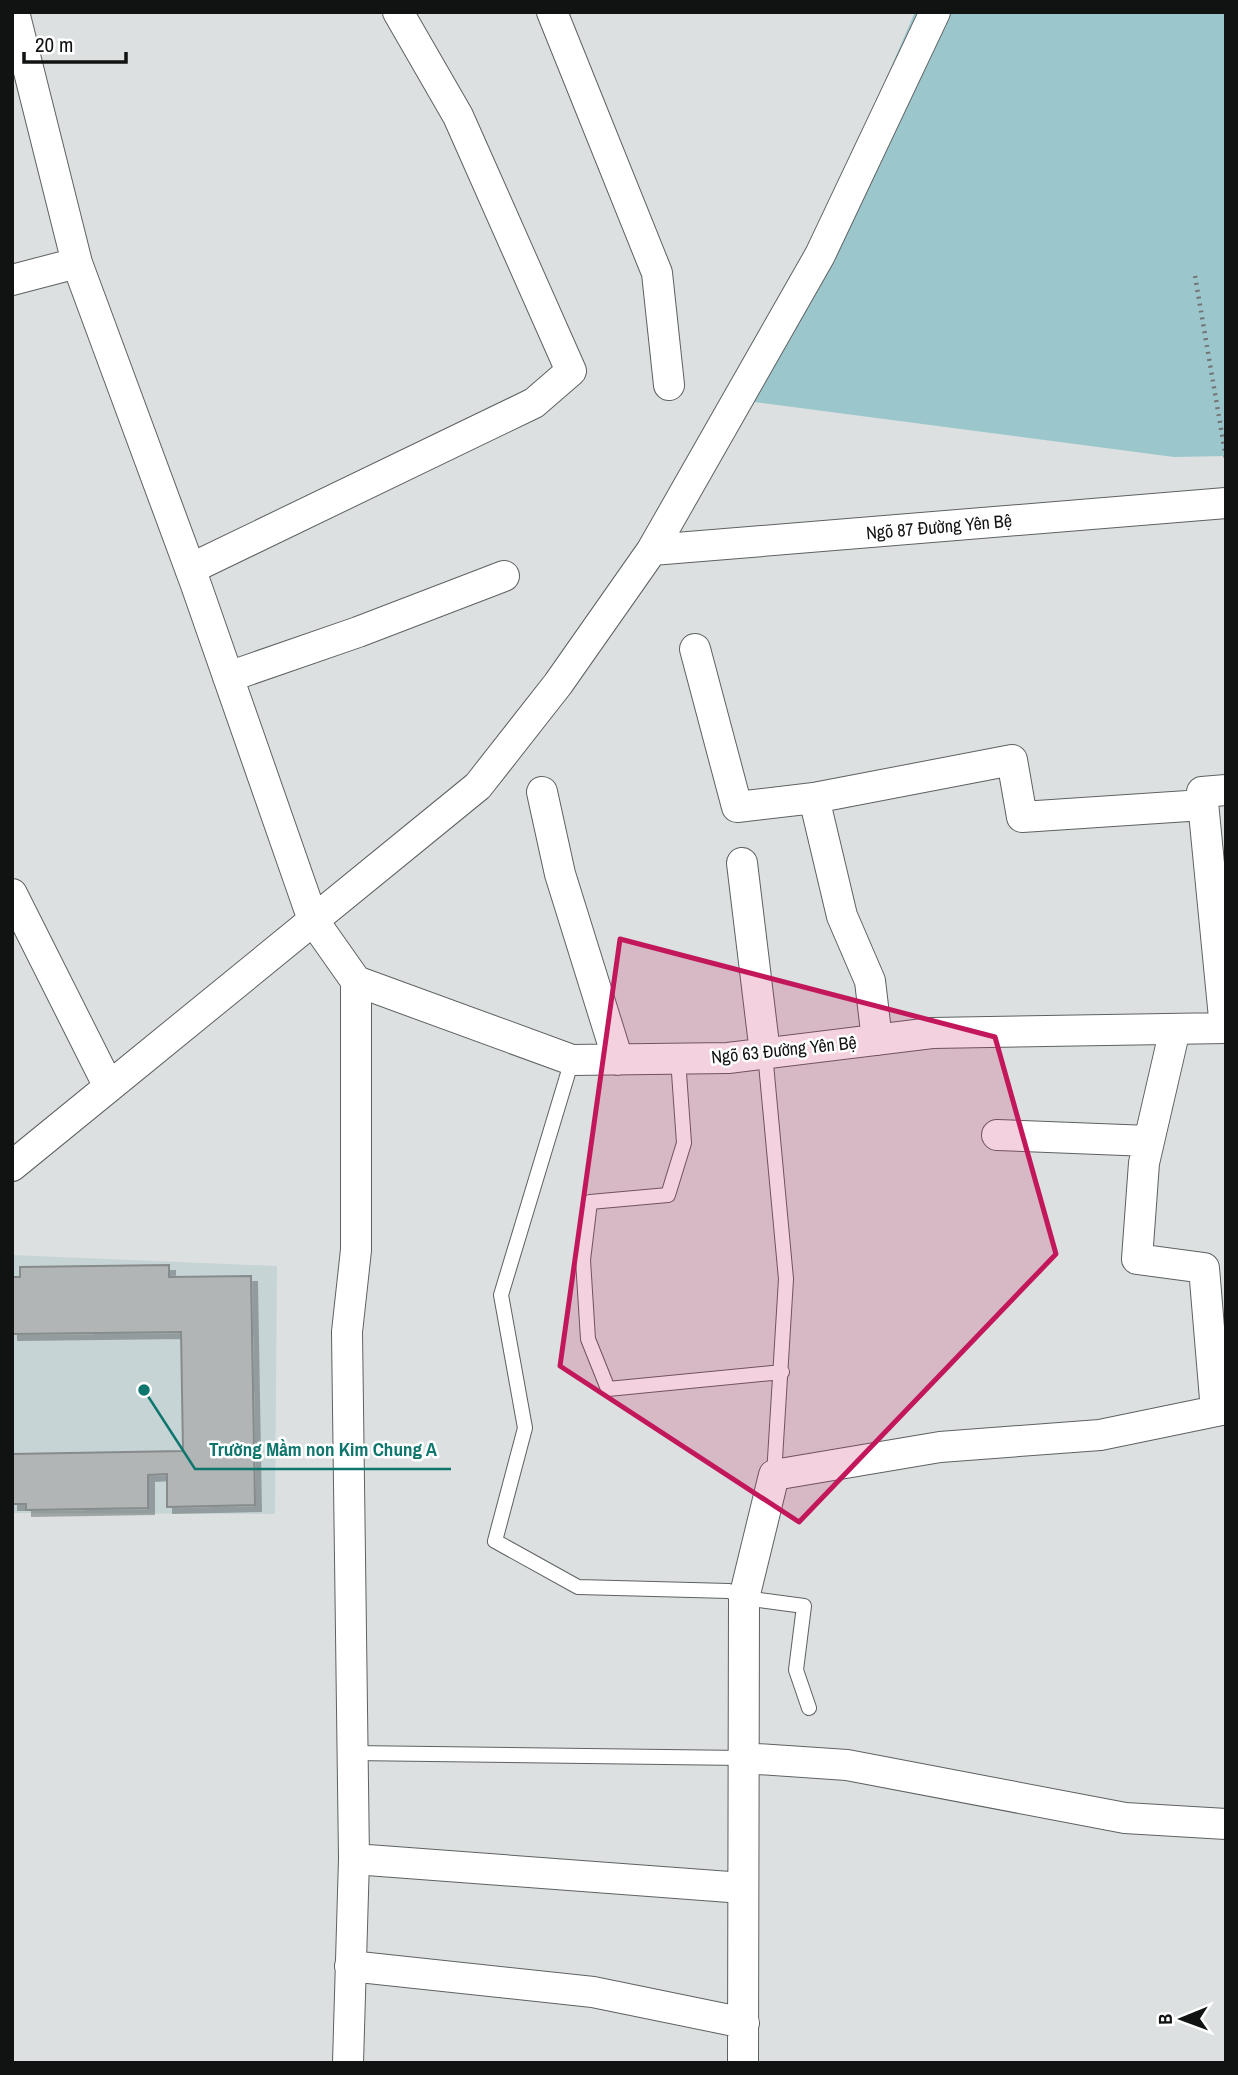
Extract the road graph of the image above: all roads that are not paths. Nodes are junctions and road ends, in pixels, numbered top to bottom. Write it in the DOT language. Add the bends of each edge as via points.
graph roads {
  1 [pos="14,12"];
  2 [pos="398,12"];
  3 [pos="552,12"];
  4 [pos="935,12"];
  5 [pos="78,263"];
  6 [pos="12,280"];
  7 [pos="669,385"];
  8 [pos="1226,503"];
  9 [pos="652,550"];
  10 [pos="190,569"];
  11 [pos="505,576"];
  12 [pos="695,649"];
  13 [pos="228,677"];
  14 [pos="542,792"];
  15 [pos="1214,797"];
  16 [pos="814,799"];
  17 [pos="742,863"];
  18 [pos="12,894"];
  19 [pos="313,919"];
  20 [pos="356,981"];
  21 [pos="1225,1028"];
  22 [pos="1175,1029"];
  23 [pos="877,1040"];
  24 [pos="765,1053"];
  25 [pos="678,1059"];
  26 [pos="572,1060"];
  27 [pos="618,1060"];
  28 [pos="109,1087"];
  29 [pos="997,1135"];
  30 [pos="1149,1141"];
  31 [pos="12,1166"];
  32 [pos="782,1372"];
  33 [pos="1221,1410"];
  34 [pos="774,1475"];
  35 [pos="744,1598"];
  36 [pos="809,1707"];
  37 [pos="352,1753"];
  38 [pos="743,1758"];
  39 [pos="1226,1824"];
  40 [pos="354,1859"];
  41 [pos="743,1888"];
  42 [pos="350,1966"];
  43 [pos="744,2023"];
  44 [pos="348,2063"];
  45 [pos="743,2063"];
  1 -- 5 [label="street"];
  2 -- 10 [label="street" via="458,116 571,371 534,403"];
  3 -- 7 [label="street" via="657,273"];
  4 -- 9 [label="street" via="820,255"];
  5 -- 6 [label="street"];
  5 -- 10 [label="street"];
  8 -- 9 [label="street, Ngõ 87 Đường Yên Bệ"];
  9 -- 19 [label="street" via="558,684 478,786"];
  10 -- 13 [label="street"];
  11 -- 13 [label="street"];
  12 -- 16 [label="street" via="737,807"];
  13 -- 19 [label="street"];
  14 -- 27 [label="street" via="560,874"];
  15 -- 16 [label="street" via="1023,817 1012,760"];
  15 -- 21 [label="street"];
  16 -- 23 [label="street" via="842,916 870,981"];
  17 -- 24 [label="street"];
  18 -- 28 [label="street"];
  19 -- 20 [label="street"];
  19 -- 28 [label="street"];
  20 -- 26 [label="street, Ngõ 63 Đường Yên Bệ"];
  20 -- 37 [label="street" via="356,1250 347,1332"];
  21 -- 22 [label="street, Ngõ 63 Đường Yên Bệ"];
  22 -- 23 [label="street, Ngõ 63 Đường Yên Bệ" via="932,1033"];
  22 -- 30 [label="street"];
  23 -- 24 [label="street, Ngõ 63 Đường Yên Bệ"];
  24 -- 25 [label="street, Ngõ 63 Đường Yên Bệ"];
  24 -- 32 [label="lane" via="786,1279"];
  25 -- 27 [label="street, Ngõ 63 Đường Yên Bệ"];
  25 -- 32 [label="lane" via="684,1143 668,1195 590,1202 583,1260 588,1339 608,1389"];
  26 -- 27 [label="street, Ngõ 63 Đường Yên Bệ"];
  26 -- 35 [label="lane" via="501,1295 525,1427 495,1541 578,1587 729,1591"];
  28 -- 31 [label="street"];
  29 -- 30 [label="street"];
  30 -- 33 [label="street" via="1137,1259 1204,1268"];
  32 -- 34 [label="lane"];
  33 -- 34 [label="street" via="1100,1435 940,1447"];
  34 -- 35 [label="street"];
  35 -- 36 [label="lane" via="804,1606 796,1671"];
  35 -- 38 [label="street"];
  37 -- 38 [label="lane"];
  37 -- 40 [label="street"];
  38 -- 39 [label="street" via="847,1765 1125,1818"];
  38 -- 41 [label="street"];
  40 -- 41 [label="street"];
  40 -- 42 [label="street"];
  41 -- 43 [label="street"];
  42 -- 43 [label="street" via="593,1992"];
  42 -- 44 [label="street"];
  43 -- 45 [label="street"];
}
